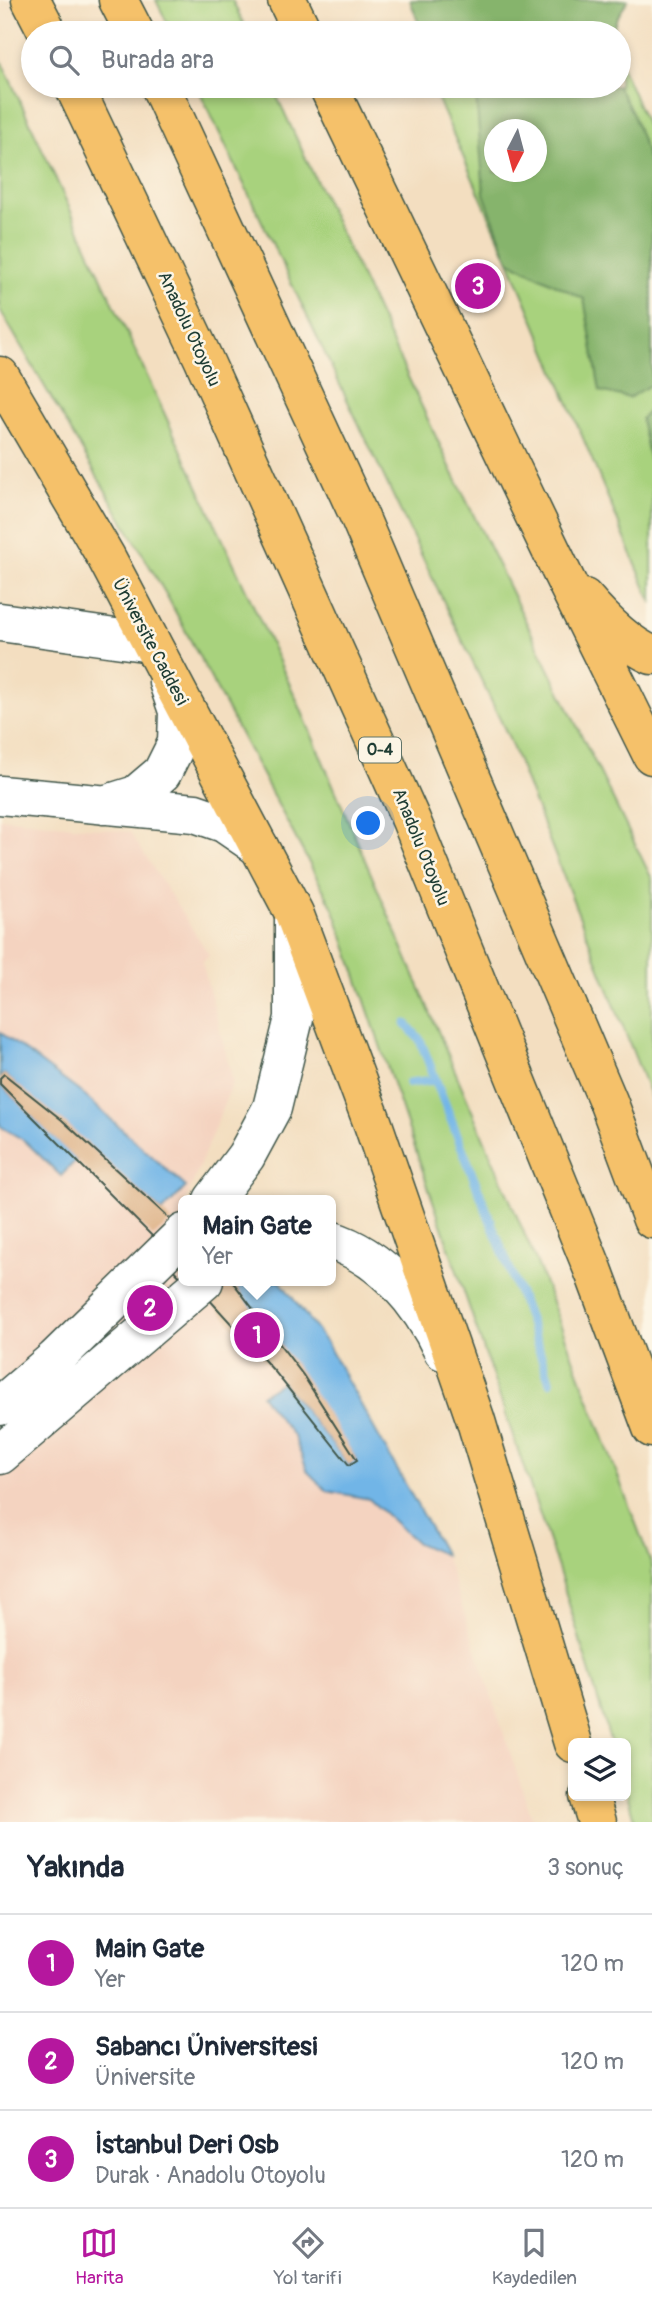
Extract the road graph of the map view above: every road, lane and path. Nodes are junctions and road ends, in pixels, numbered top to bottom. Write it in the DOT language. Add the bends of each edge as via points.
graph roads {
  1 [pos="31,0"];
  2 [pos="118,0"];
  3 [pos="287,0"];
  4 [pos="41,21"];
  5 [pos="129,21"];
  6 [pos="297,21"];
  7 [pos="80,98"];
  8 [pos="166,98"];
  9 [pos="334,98"];
  10 [pos="0,376"];
  11 [pos="562,573"];
  12 [pos="0,622"];
  13 [pos="157,655"];
  14 [pos="652,655"];
  15 [pos="652,755"];
  16 [pos="0,795"];
  17 [pos="102,806"];
  18 [pos="259,847"];
  19 [pos="294,913"];
  20 [pos="217,1195"];
  21 [pos="652,1219"];
  22 [pos="178,1239"];
  23 [pos="336,1242"];
  24 [pos="199,1286"];
  25 [pos="0,1406"];
  26 [pos="475,1418"];
  27 [pos="652,1428"];
  28 [pos="0,1455"];
  29 [pos="571,1738"];
  30 [pos="591,1801"];
  31 [pos="597,1822"];
  1 -- 4 [label="main road"];
  2 -- 5 [label="main road"];
  3 -- 6 [label="main road"];
  7 -- 27 [label="main road, Anadolu Otoyolu / O-4" via="203,358 411,820 594,1272"];
  8 -- 21 [label="main road" via="360,518 603,1088"];
  9 -- 11 [label="main road"];
  10 -- 13 [label="main road, Üniversite Caddesi" via="106,557"];
  11 -- 14 [label="main road" via="613,627"];
  11 -- 15 [label="main road"];
  12 -- 13 [label="street"];
  13 -- 17 [label="street" via="178,710 177,743 162,773 145,788"];
  13 -- 18 [label="main road, Üniversite Caddesi"];
  16 -- 17 [label="street"];
  17 -- 18 [label="street" via="195,813 224,824"];
  18 -- 19 [label="main road, Üniversite Caddesi"];
  19 -- 20 [label="street" via="294,1018 272,1108 246,1156"];
  19 -- 26 [label="main road, Üniversite Caddesi"];
  22 -- 25 [label="street"];
  23 -- 26 [label="street" via="388,1273 411,1299 435,1333"];
  24 -- 28 [label="street"];
  26 -- 29 [label="main road, Üniversite Caddesi"];
  30 -- 31 [label="main road"];
}
